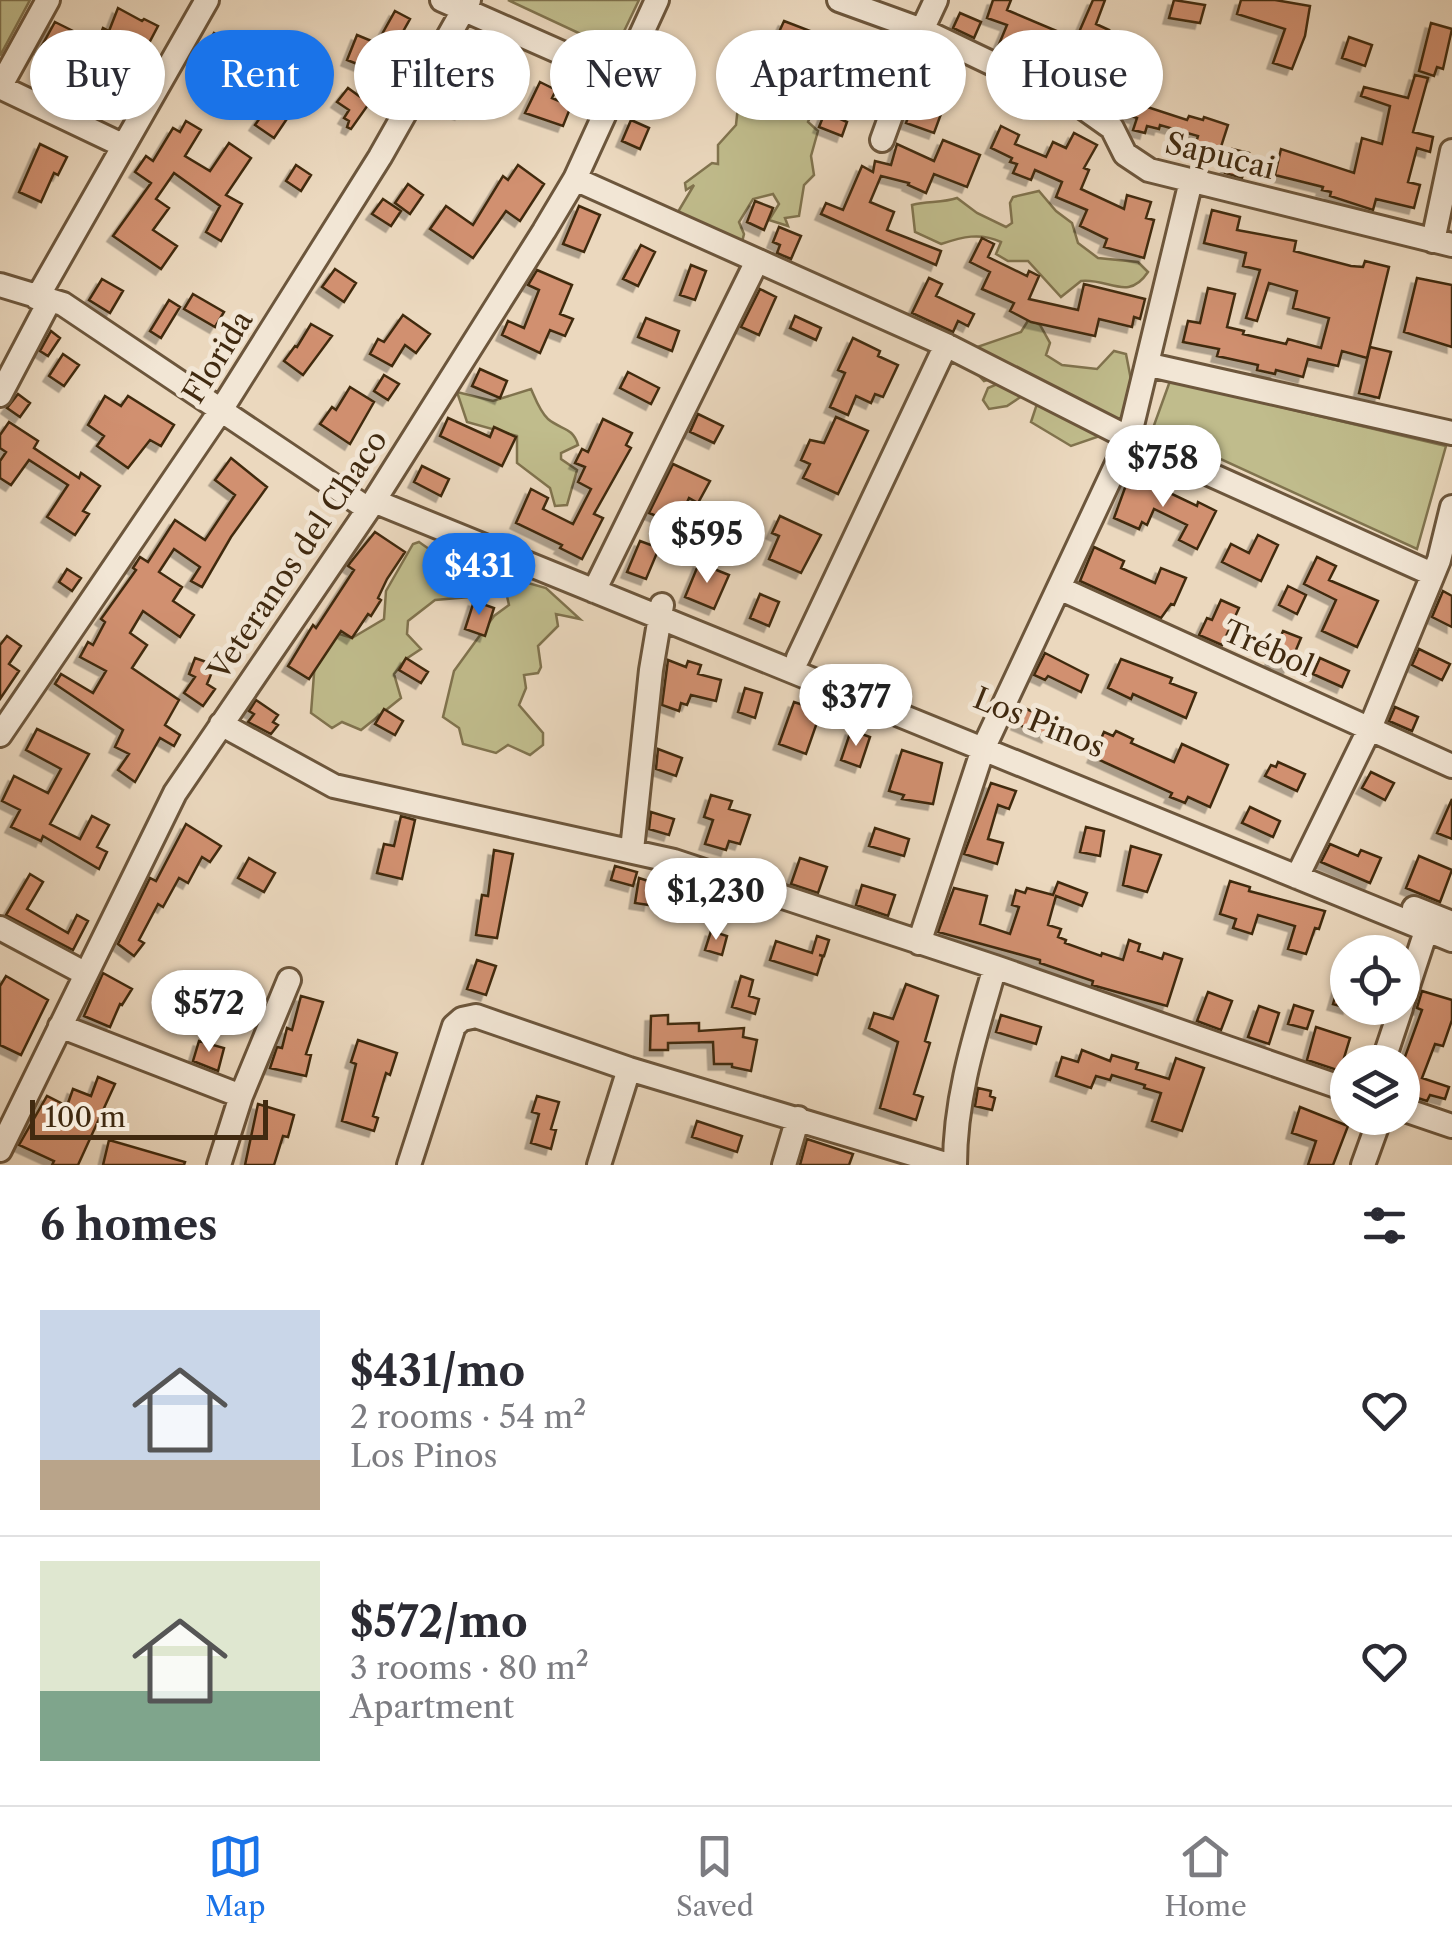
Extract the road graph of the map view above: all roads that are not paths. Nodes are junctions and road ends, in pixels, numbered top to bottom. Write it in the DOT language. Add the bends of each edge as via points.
graph roads {
  1 [pos="48,0"];
  2 [pos="207,0"];
  3 [pos="442,0"];
  4 [pos="657,0"];
  5 [pos="839,0"];
  6 [pos="936,0"];
  7 [pos="466,5"];
  8 [pos="643,30"];
  9 [pos="922,30"];
  10 [pos="550,45"];
  11 [pos="966,51"];
  12 [pos="0,87"];
  13 [pos="603,120"];
  14 [pos="889,120"];
  15 [pos="882,140"];
  16 [pos="122,146"];
  17 [pos="1452,151"];
  18 [pos="576,179"];
  19 [pos="1192,180"];
  20 [pos="1442,243"];
  21 [pos="756,261"];
  22 [pos="0,284"];
  23 [pos="44,299"];
  24 [pos="946,345"];
  25 [pos="1150,365"];
  26 [pos="0,396"];
  27 [pos="221,410"];
  28 [pos="1452,433"];
  29 [pos="1130,438"];
  30 [pos="374,500"];
  31 [pos="1452,507"];
  32 [pos="1441,567"];
  33 [pos="598,585"];
  34 [pos="1059,588"];
  35 [pos="661,611"];
  36 [pos="798,658"];
  37 [pos="220,724"];
  38 [pos="1370,728"];
  39 [pos="0,735"];
  40 [pos="986,742"];
  41 [pos="1452,766"];
  42 [pos="632,850"];
  43 [pos="1300,870"];
  44 [pos="1437,922"];
  45 [pos="0,928"];
  46 [pos="1452,940"];
  47 [pos="919,943"];
  48 [pos="1420,963"];
  49 [pos="995,967"];
  50 [pos="86,974"];
  51 [pos="289,980"];
  52 [pos="60,1026"];
  53 [pos="629,1069"];
  54 [pos="1330,1084"];
  55 [pos="242,1096"];
  56 [pos="1420,1115"];
  57 [pos="798,1118"];
  58 [pos="1452,1126"];
  59 [pos="1374,1135"];
  60 [pos="2,1142"];
  61 [pos="220,1165"];
  62 [pos="410,1165"];
  63 [pos="600,1165"];
  64 [pos="784,1165"];
  65 [pos="952,1165"];
  66 [pos="1363,1165"];
  1 -- 12 [label="street"];
  2 -- 16 [label="street"];
  3 -- 7 [label="street"];
  4 -- 8 [label="street, Veteranos del Chaco"];
  5 -- 9 [label="street, Sapucai"];
  6 -- 9 [label="street"];
  7 -- 10 [label="street"];
  7 -- 27 [label="street, Florida" via="380,157"];
  11 -- 19 [label="street, Sapucai" via="1081,106 1112,128 1132,162"];
  12 -- 16 [label="street"];
  13 -- 18 [label="street, Veteranos del Chaco"];
  14 -- 15 [label="street"];
  16 -- 23 [label="street"];
  17 -- 20 [label="street"];
  18 -- 21 [label="street"];
  18 -- 30 [label="street, Veteranos del Chaco"];
  19 -- 20 [label="street, Sapucai"];
  19 -- 25 [label="street"];
  21 -- 24 [label="street"];
  21 -- 33 [label="street"];
  22 -- 23 [label="street, Los Pinos"];
  23 -- 26 [label="street"];
  23 -- 27 [label="street, Los Pinos" via="63,304"];
  24 -- 29 [label="street"];
  24 -- 36 [label="street"];
  25 -- 28 [label="street"];
  25 -- 29 [label="street"];
  27 -- 30 [label="street, Los Pinos"];
  27 -- 39 [label="street, Florida"];
  29 -- 32 [label="street"];
  29 -- 34 [label="street"];
  30 -- 33 [label="street, Los Pinos"];
  30 -- 37 [label="street, Veteranos del Chaco"];
  31 -- 32 [label="street"];
  32 -- 38 [label="street"];
  33 -- 35 [label="street, Los Pinos"];
  34 -- 38 [label="street, Trébol"];
  34 -- 40 [label="street"];
  35 -- 36 [label="street, Los Pinos"];
  35 -- 40 [label="street"];
  35 -- 42 [label="street"];
  36 -- 40 [label="street, Los Pinos"];
  37 -- 42 [label="street" via="334,786"];
  37 -- 50 [label="street, Veteranos del Chaco" via="175,793"];
  38 -- 41 [label="street, Trébol"];
  38 -- 43 [label="street"];
  40 -- 43 [label="street, Los Pinos"];
  40 -- 47 [label="street"];
  42 -- 47 [label="street"];
  43 -- 44 [label="street, Los Pinos"];
  44 -- 46 [label="street, Los Pinos"];
  44 -- 48 [label="street"];
  45 -- 50 [label="street"];
  47 -- 49 [label="street"];
  49 -- 54 [label="street"];
  49 -- 65 [label="street" via="961,1085"];
  50 -- 52 [label="street, Veteranos del Chaco"];
  51 -- 55 [label="street"];
  52 -- 55 [label="street"];
  52 -- 60 [label="street, Veteranos del Chaco"];
  53 -- 57 [label="street"];
  53 -- 62 [label="street" via="476,1016 462,1020 454,1026"];
  53 -- 63 [label="street"];
  55 -- 61 [label="street"];
  56 -- 58 [label="street"];
  57 -- 64 [label="street"];
  57 -- 65 [label="street"];
  59 -- 66 [label="street"];
}
